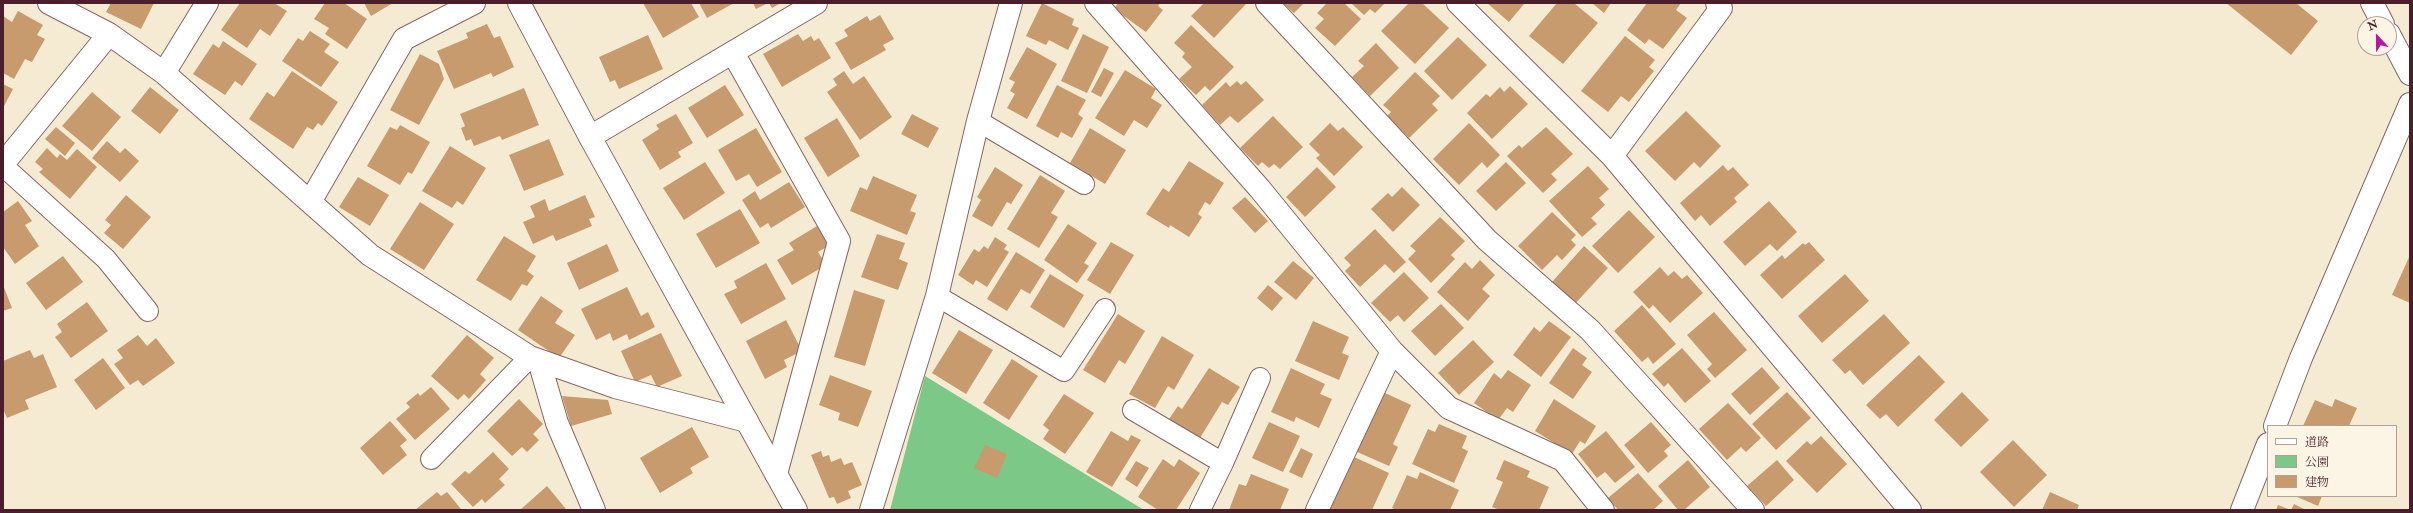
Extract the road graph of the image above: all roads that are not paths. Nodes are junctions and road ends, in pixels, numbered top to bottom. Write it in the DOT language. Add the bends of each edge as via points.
graph roads {
  1 [pos="49,3"];
  2 [pos="207,3"];
  3 [pos="474,3"];
  4 [pos="519,3"];
  5 [pos="816,3"];
  6 [pos="1011,3"];
  7 [pos="1096,3"];
  8 [pos="1267,3"];
  9 [pos="1458,3"];
  10 [pos="1718,3"];
  11 [pos="2372,3"];
  12 [pos="2379,16"];
  13 [pos="109,34"];
  14 [pos="2397,49"];
  15 [pos="733,53"];
  16 [pos="164,72"];
  17 [pos="2410,74"];
  18 [pos="2410,104"];
  19 [pos="978,121"];
  20 [pos="590,137"];
  21 [pos="1612,156"];
  22 [pos="3,165"];
  23 [pos="1084,184"];
  24 [pos="310,202"];
  25 [pos="937,296"];
  26 [pos="1105,309"];
  27 [pos="148,311"];
  28 [pos="1392,351"];
  29 [pos="534,359"];
  30 [pos="1260,378"];
  31 [pos="1133,410"];
  32 [pos="747,421"];
  33 [pos="2275,425"];
  34 [pos="2267,447"];
  35 [pos="431,459"];
  36 [pos="1222,463"];
  37 [pos="776,474"];
  38 [pos="594,510"];
  39 [pos="796,510"];
  40 [pos="871,510"];
  41 [pos="1200,510"];
  42 [pos="1317,510"];
  43 [pos="1603,510"];
  44 [pos="1753,510"];
  45 [pos="1910,510"];
  46 [pos="2242,510"];
  1 -- 13 [label="street"];
  2 -- 16 [label="street"];
  3 -- 24 [label="street" via="404,39"];
  4 -- 20 [label="street"];
  5 -- 15 [label="street"];
  6 -- 19 [label="street"];
  7 -- 28 [label="street" via="1260,189"];
  8 -- 44 [label="street" via="1487,240 1590,330"];
  9 -- 21 [label="street"];
  10 -- 21 [label="street" via="1721,8"];
  11 -- 12 [label="street"];
  13 -- 16 [label="street"];
  13 -- 22 [label="street"];
  14 -- 17 [label="street"];
  15 -- 20 [label="street"];
  15 -- 37 [label="street" via="839,241"];
  16 -- 24 [label="street"];
  18 -- 33 [label="street" via="2301,358"];
  19 -- 23 [label="lane"];
  19 -- 25 [label="street"];
  20 -- 32 [label="street"];
  21 -- 45 [label="street"];
  22 -- 27 [label="lane" via="106,259"];
  24 -- 29 [label="street" via="370,256"];
  25 -- 26 [label="lane" via="1064,371"];
  25 -- 40 [label="street"];
  28 -- 42 [label="street"];
  28 -- 43 [label="street" via="1449,408 1563,460"];
  29 -- 32 [label="street" via="615,387"];
  29 -- 35 [label="lane"];
  29 -- 38 [label="street" via="557,423"];
  30 -- 36 [label="lane"];
  31 -- 36 [label="lane"];
  32 -- 37 [label="street"];
  34 -- 46 [label="street"];
  36 -- 41 [label="lane"];
  37 -- 39 [label="street"];
}
